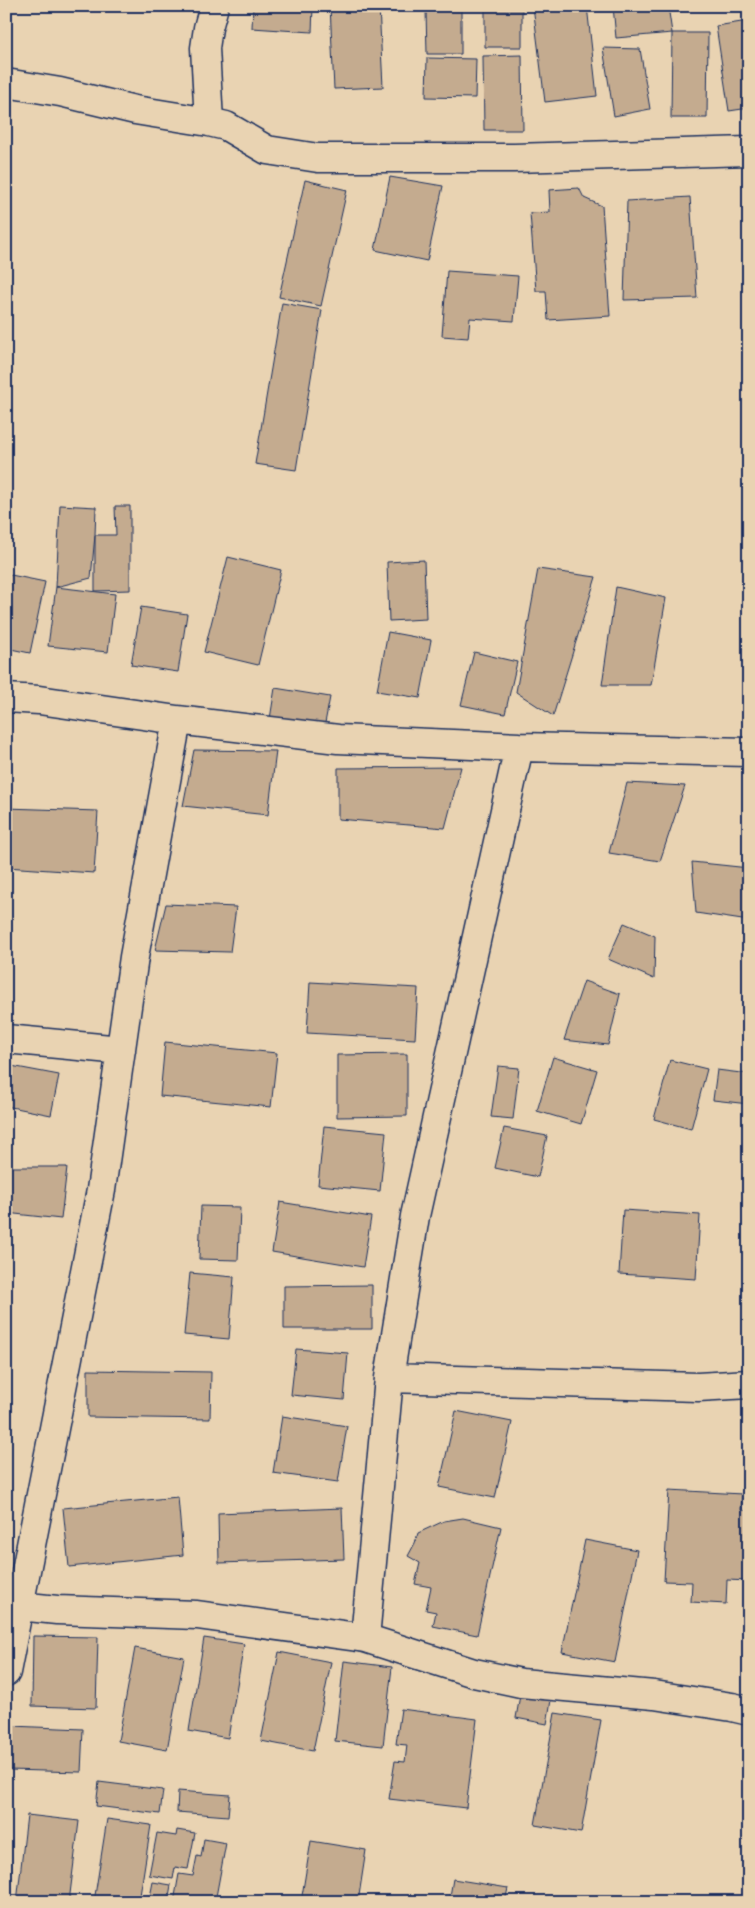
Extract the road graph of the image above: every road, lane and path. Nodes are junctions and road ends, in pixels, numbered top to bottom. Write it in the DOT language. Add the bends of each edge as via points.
graph roads {
  1 [pos="214,6"];
  2 [pos="6,83"];
  3 [pos="209,122"];
  4 [pos="749,152"];
  5 [pos="6,698"];
  6 [pos="177,720"];
  7 [pos="519,747"];
  8 [pos="749,752"];
  9 [pos="6,1039"];
  10 [pos="121,1050"];
  11 [pos="389,1378"];
  12 [pos="749,1384"];
  13 [pos="19,1606"];
  14 [pos="366,1638"];
  15 [pos="6,1672"];
  16 [pos="749,1711"];
  1 -- 3 [label="street" via="205,48"];
  2 -- 3 [label="street"];
  3 -- 4 [label="street" via="226,126 267,150 318,158 514,158"];
  5 -- 6 [label="street"];
  6 -- 7 [label="street" via="338,739"];
  6 -- 10 [label="street" via="134,957"];
  7 -- 8 [label="street"];
  7 -- 11 [label="street" via="415,1216"];
  9 -- 10 [label="street"];
  10 -- 13 [label="street" via="101,1190"];
  11 -- 12 [label="street" via="698,1387"];
  11 -- 14 [label="street"];
  13 -- 14 [label="street" via="197,1615"];
  13 -- 15 [label="street"];
  14 -- 16 [label="street" via="474,1672 521,1683 654,1695"];
}
